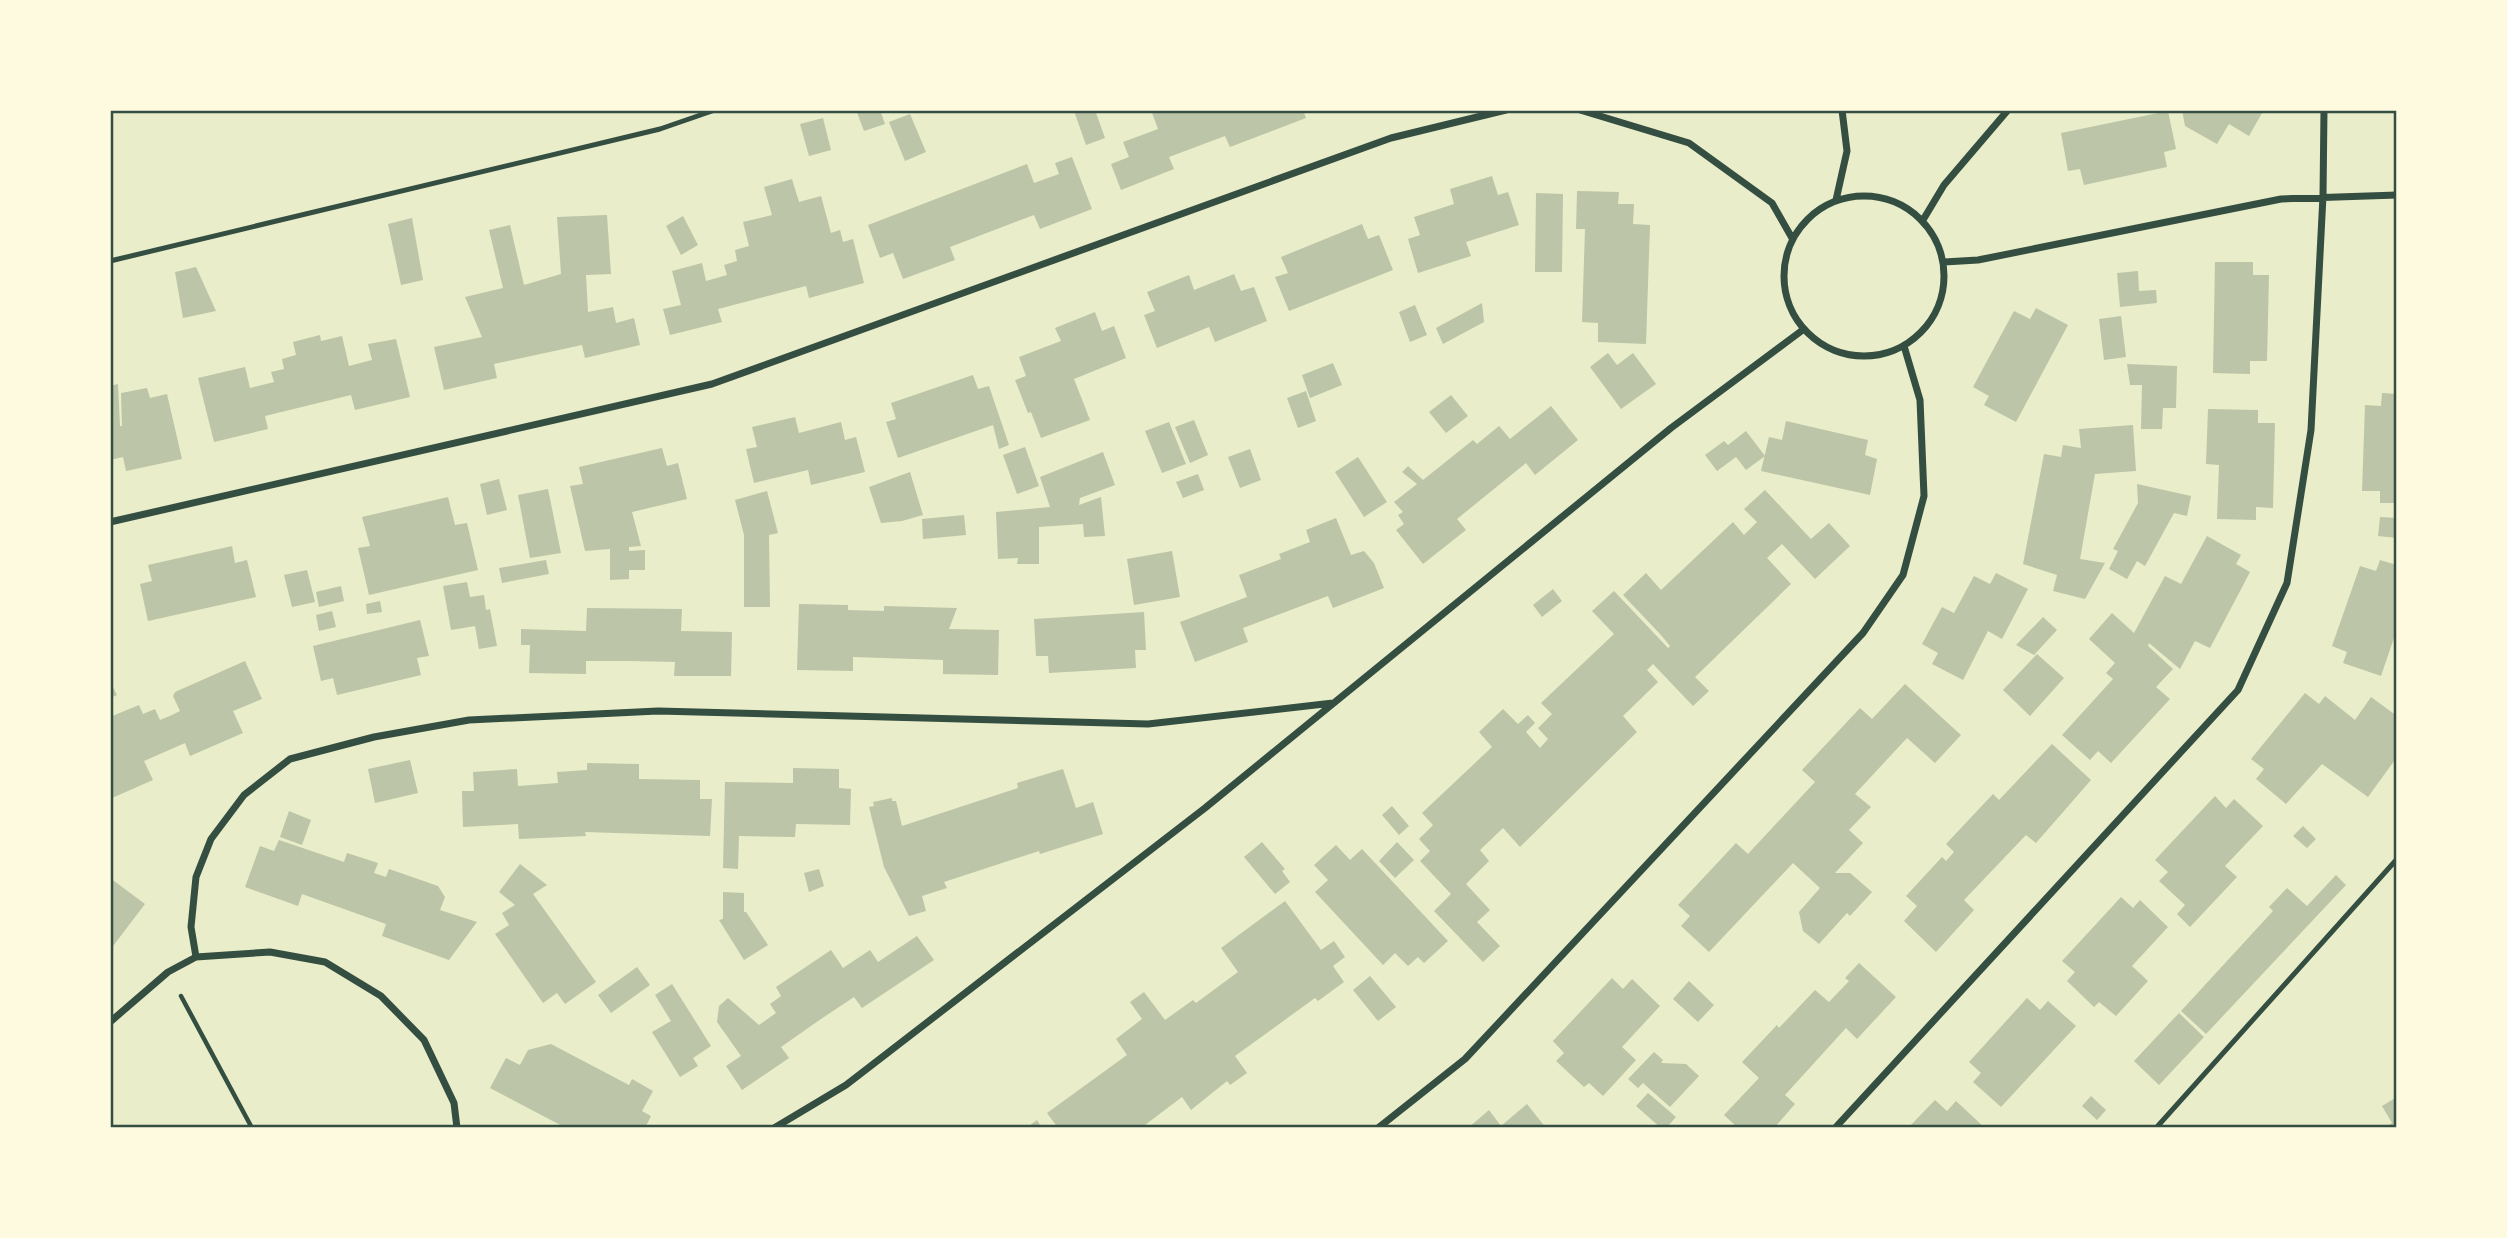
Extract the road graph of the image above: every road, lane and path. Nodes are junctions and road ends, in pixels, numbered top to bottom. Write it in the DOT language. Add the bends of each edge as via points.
graph roads {
  1 [pos="715,110"];
  2 [pos="1506,110"];
  3 [pos="1580,110"];
  4 [pos="1842,110"];
  5 [pos="2008,110"];
  6 [pos="2324,110"];
  7 [pos="2397,195"];
  8 [pos="2323,196"];
  9 [pos="1836,200"];
  10 [pos="1923,220"];
  11 [pos="1792,238"];
  12 [pos="110,261"];
  13 [pos="1944,262"];
  14 [pos="1804,329"];
  15 [pos="1904,346"];
  16 [pos="110,522"];
  17 [pos="1334,703"];
  18 [pos="2397,859"];
  19 [pos="196,957"];
  20 [pos="168,972"];
  21 [pos="110,1021"];
  22 [pos="251,1128"];
  23 [pos="457,1128"];
  24 [pos="774,1128"];
  25 [pos="1378,1128"];
  26 [pos="1835,1128"];
  27 [pos="2156,1128"];
  1 -- 12 [label="lane" via="647,132"];
  2 -- 16 [label="street" via="1391,138 712,384"];
  3 -- 11 [label="street" via="1689,143 1772,203"];
  4 -- 9 [label="street" via="1847,151"];
  5 -- 10 [label="street" via="1944,186"];
  6 -- 8 [label="street"];
  7 -- 8 [label="street"];
  8 -- 13 [label="street" via="2281,199 1978,260"];
  8 -- 26 [label="street" via="2311,430 2287,583 2238,690"];
  9 -- 10 [label="street" via="1858,195 1886,198"];
  9 -- 11 [label="street" via="1812,214"];
  10 -- 13 [label="street"];
  11 -- 14 [label="street" via="1785,259 1784,287"];
  13 -- 15 [label="street" via="1942,296 1926,328"];
  14 -- 15 [label="street" via="1840,353 1867,356"];
  14 -- 17 [label="street" via="1671,428"];
  15 -- 25 [label="street" via="1920,400 1924,496 1903,575 1863,633 1465,1059"];
  17 -- 19 [label="street" via="1148,724 659,711 469,720 374,737 290,759 244,794 211,839 196,877 191,927"];
  17 -- 24 [label="street" via="846,1085"];
  18 -- 27 [label="lane"];
  19 -- 20 [label="street"];
  19 -- 23 [label="street" via="270,952 325,962 381,996 424,1040 454,1103"];
  20 -- 21 [label="street"];
  20 -- 22 [label="path"];
}
